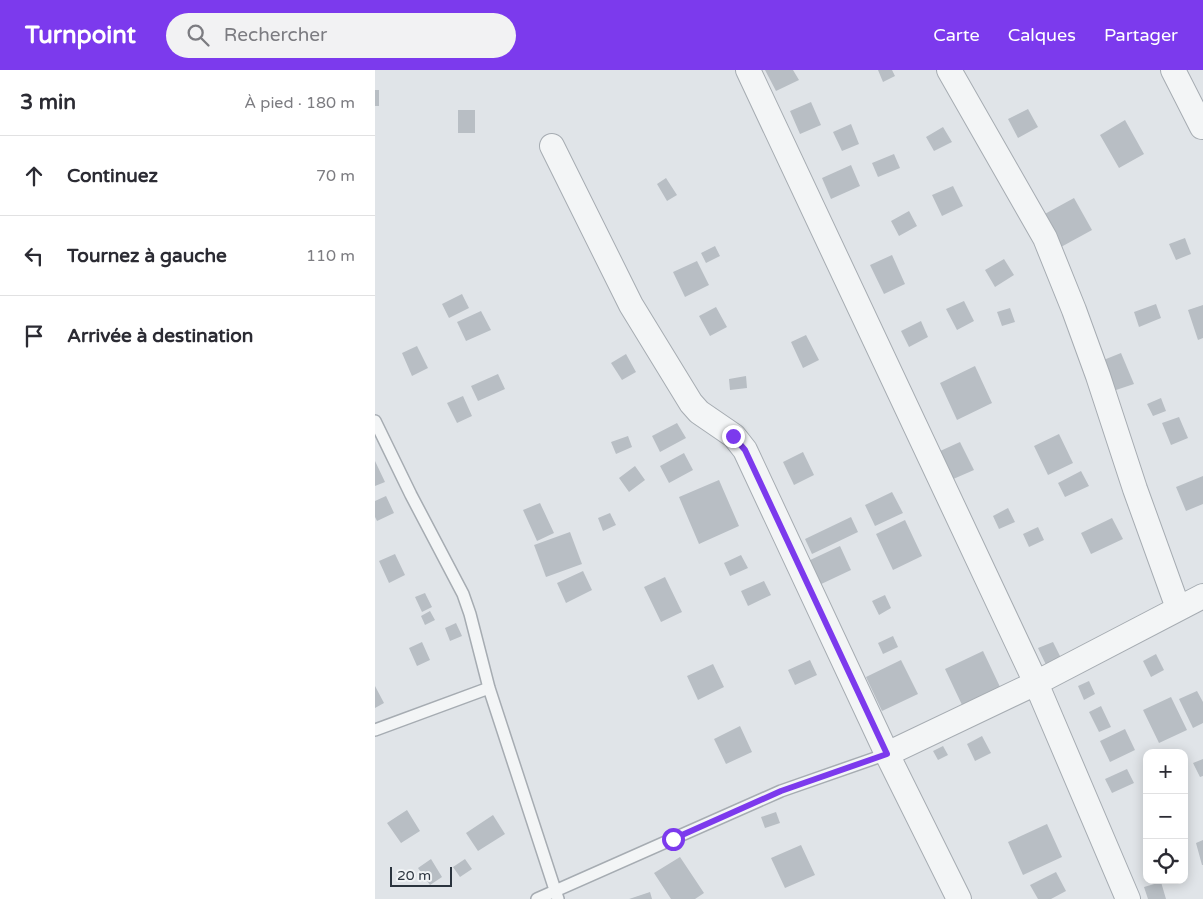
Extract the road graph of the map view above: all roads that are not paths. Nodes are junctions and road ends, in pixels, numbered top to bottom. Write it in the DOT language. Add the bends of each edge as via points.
graph roads {
  1 [pos="748,70"];
  2 [pos="949,70"];
  3 [pos="1173,70"];
  4 [pos="1203,127"];
  5 [pos="551,146"];
  6 [pos="375,421"];
  7 [pos="1203,596"];
  8 [pos="1178,608"];
  9 [pos="1036,684"];
  10 [pos="489,688"];
  11 [pos="375,730"];
  12 [pos="887,754"];
  13 [pos="556,895"];
  14 [pos="537,899"];
  15 [pos="959,899"];
  16 [pos="1128,899"];
  1 -- 9 [label="street"];
  2 -- 8 [label="street" via="1045,238 1075,310"];
  3 -- 4 [label="street"];
  5 -- 12 [label="street" via="631,305 691,403 733,436 745,450"];
  6 -- 10 [label="lane" via="463,594"];
  7 -- 8 [label="street"];
  8 -- 9 [label="street"];
  9 -- 12 [label="street"];
  9 -- 16 [label="street"];
  10 -- 11 [label="lane"];
  10 -- 13 [label="lane"];
  12 -- 13 [label="lane" via="781,791"];
  12 -- 15 [label="street"];
  13 -- 14 [label="lane"];
}
